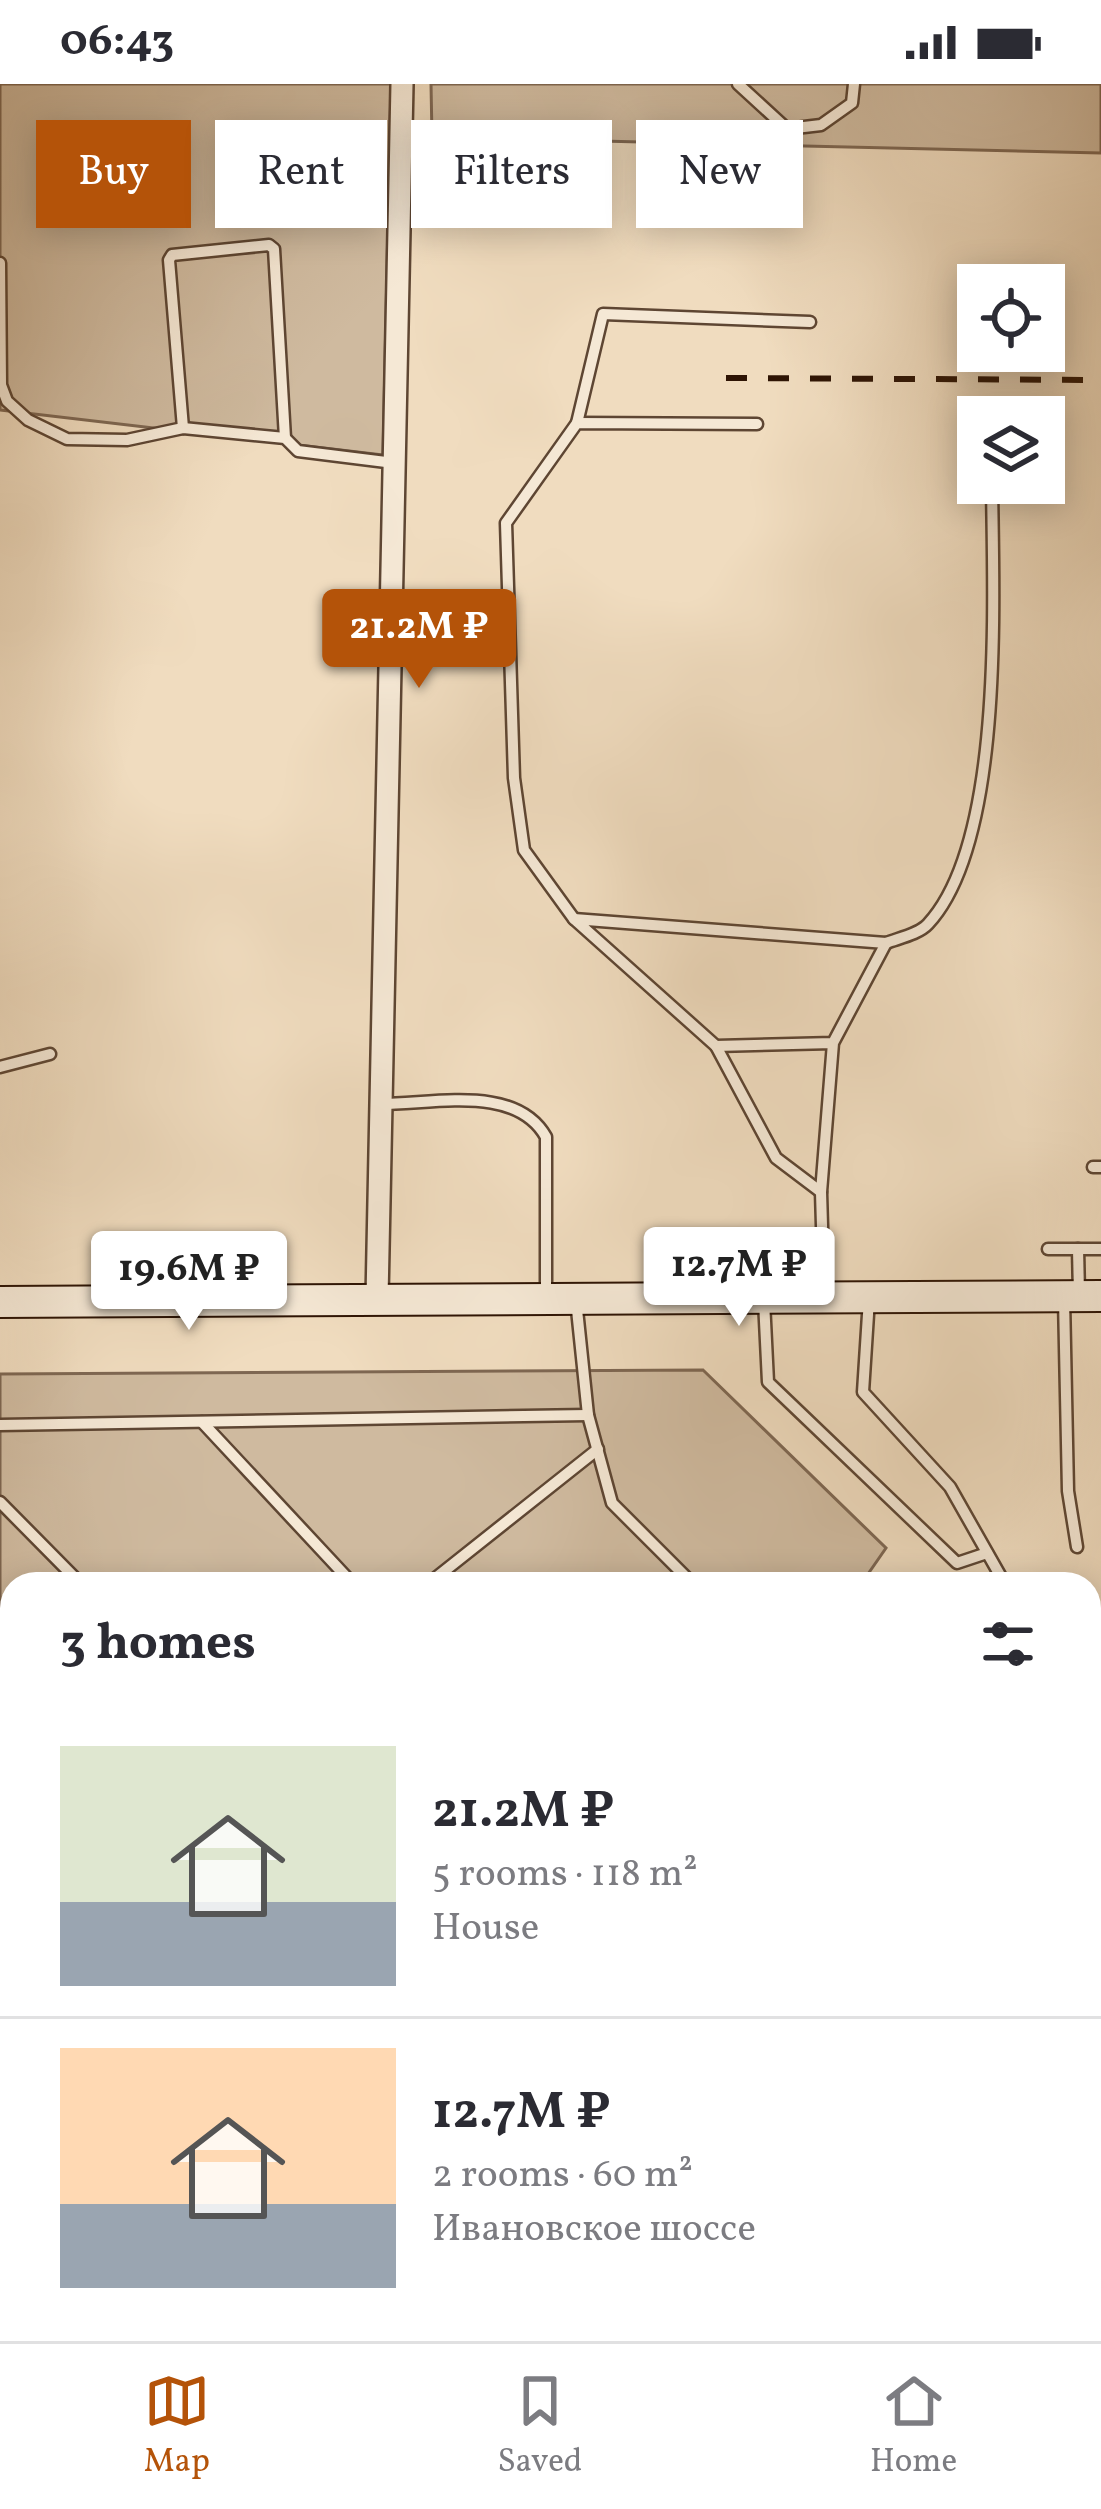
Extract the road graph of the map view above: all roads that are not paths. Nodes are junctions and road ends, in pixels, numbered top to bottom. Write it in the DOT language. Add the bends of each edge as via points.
graph roads {
  1 [pos="402,84"];
  2 [pos="738,84"];
  3 [pos="854,84"];
  4 [pos="0,263"];
  5 [pos="810,322"];
  6 [pos="577,423"];
  7 [pos="757,424"];
  8 [pos="183,428"];
  9 [pos="285,438"];
  10 [pos="398,464"];
  11 [pos="992,504"];
  12 [pos="574,920"];
  13 [pos="886,943"];
  14 [pos="833,1043"];
  15 [pos="716,1046"];
  16 [pos="50,1054"];
  17 [pos="0,1066"];
  18 [pos="377,1104"];
  19 [pos="821,1192"];
  20 [pos="1048,1249"];
  21 [pos="1078,1249"];
  22 [pos="1101,1250"];
  23 [pos="561,1296"];
  24 [pos="764,1296"];
  25 [pos="824,1296"];
  26 [pos="869,1296"];
  27 [pos="1081,1296"];
  28 [pos="377,1298"];
  29 [pos="0,1302"];
  30 [pos="588,1415"];
  31 [pos="202,1421"];
  32 [pos="0,1425"];
  33 [pos="598,1449"];
  34 [pos="0,1502"];
  35 [pos="1077,1547"];
  36 [pos="987,1553"];
  37 [pos="69,1572"];
  38 [pos="342,1572"];
  39 [pos="443,1572"];
  40 [pos="681,1572"];
  41 [pos="998,1572"];
  1 -- 10 [label="street"];
  2 -- 3 [label="lane" via="787,129 821,125 853,103"];
  4 -- 8 [label="lane" via="1,385 28,420 67,439 127,440"];
  5 -- 6 [label="lane" via="603,314"];
  6 -- 7 [label="lane"];
  6 -- 12 [label="lane" via="506,523 514,778 524,850"];
  8 -- 9 [label="lane"];
  8 -- 9 [label="lane" via="169,260 269,245"];
  9 -- 10 [label="lane" via="298,451"];
  10 -- 18 [label="street"];
  11 -- 13 [label="lane" via="981,799 956,878 926,927"];
  12 -- 13 [label="lane"];
  12 -- 15 [label="lane"];
  13 -- 14 [label="lane"];
  14 -- 15 [label="lane"];
  14 -- 19 [label="lane"];
  15 -- 19 [label="lane" via="776,1158"];
  16 -- 17 [label="lane"];
  18 -- 23 [label="lane" via="509,1103 533,1115 546,1137"];
  18 -- 28 [label="street"];
  19 -- 25 [label="lane"];
  20 -- 21 [label="lane"];
  21 -- 22 [label="lane"];
  21 -- 27 [label="lane"];
  23 -- 24 [label="street"];
  23 -- 28 [label="street"];
  23 -- 30 [label="lane"];
  24 -- 25 [label="street"];
  24 -- 36 [label="lane" via="768,1382 957,1563"];
  25 -- 26 [label="street"];
  26 -- 27 [label="street"];
  26 -- 36 [label="lane" via="863,1392 950,1487"];
  27 -- 35 [label="lane" via="1068,1491"];
  28 -- 29 [label="street"];
  30 -- 31 [label="lane"];
  30 -- 33 [label="lane"];
  31 -- 32 [label="lane"];
  31 -- 38 [label="lane"];
  33 -- 39 [label="lane"];
  33 -- 40 [label="lane" via="612,1503"];
  34 -- 37 [label="lane"];
  36 -- 41 [label="lane"];
}
